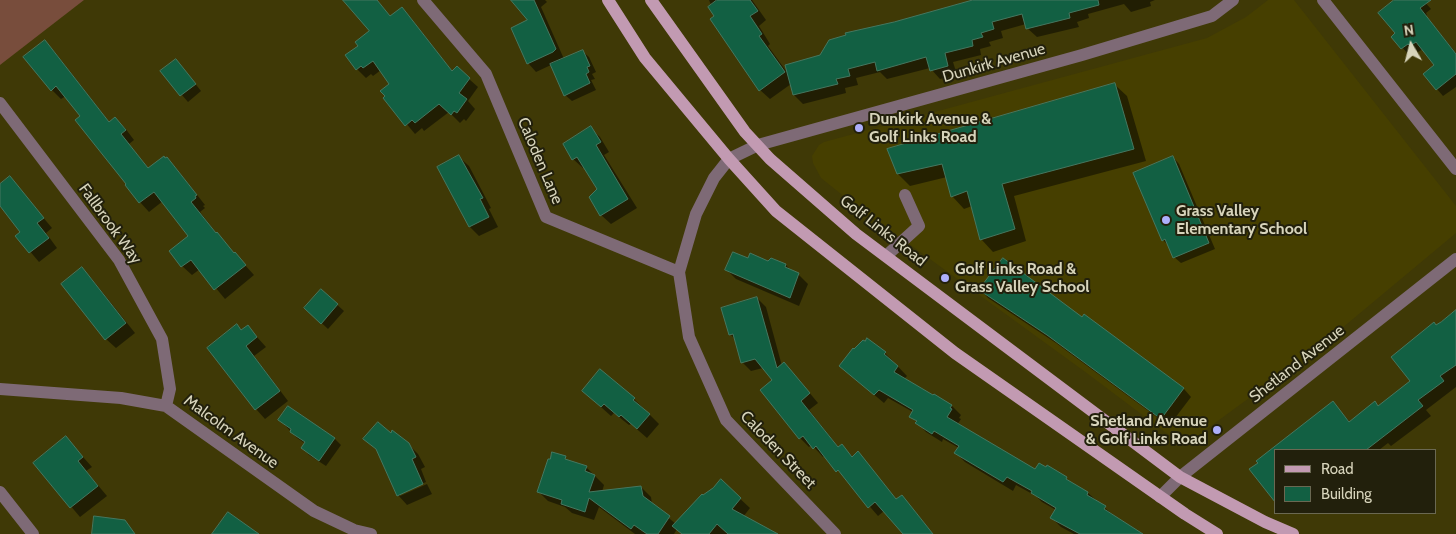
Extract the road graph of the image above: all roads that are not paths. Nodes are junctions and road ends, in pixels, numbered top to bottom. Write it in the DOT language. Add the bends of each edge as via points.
graph roads {
  1 [pos="423,0"];
  2 [pos="608,0"];
  3 [pos="651,0"];
  4 [pos="1233,0"];
  5 [pos="1323,0"];
  6 [pos="0,103"];
  7 [pos="758,145"];
  8 [pos="729,159"];
  9 [pos="1456,168"];
  10 [pos="906,195"];
  11 [pos="886,256"];
  12 [pos="1456,259"];
  13 [pos="679,272"];
  14 [pos="0,389"];
  15 [pos="166,406"];
  16 [pos="1180,477"];
  17 [pos="0,492"];
  18 [pos="1160,497"];
  19 [pos="33,534"];
  20 [pos="371,534"];
  21 [pos="835,534"];
  22 [pos="1217,534"];
  23 [pos="1293,534"];
  1 -- 13 [label="street, Caloden Lane" via="486,74 546,217"];
  2 -- 8 [label="main road" via="645,58"];
  3 -- 7 [label="main road, Golf Links Road" via="735,119"];
  4 -- 7 [label="street, Dunkirk Avenue" via="1212,16"];
  5 -- 9 [label="street"];
  6 -- 15 [label="street, Fallbrook Way" via="119,260 162,339 170,390"];
  7 -- 8 [label="street, Caloden Street"];
  7 -- 11 [label="main road, Golf Links Road" via="856,234"];
  8 -- 13 [label="street, Caloden Street" via="714,178 696,214"];
  8 -- 18 [label="main road" via="776,210 948,347"];
  10 -- 11 [label="street" via="919,226"];
  11 -- 16 [label="main road, Golf Links Road"];
  12 -- 16 [label="street, Shetland Avenue"];
  13 -- 21 [label="street, Caloden Street" via="689,337 726,420"];
  14 -- 15 [label="street, Malcolm Avenue" via="121,398"];
  15 -- 20 [label="street, Malcolm Avenue" via="314,511 354,530"];
  16 -- 18 [label="street, Shetland Avenue"];
  16 -- 23 [label="main road, Golf Links Road"];
  17 -- 19 [label="street"];
  18 -- 22 [label="main road"];
}
